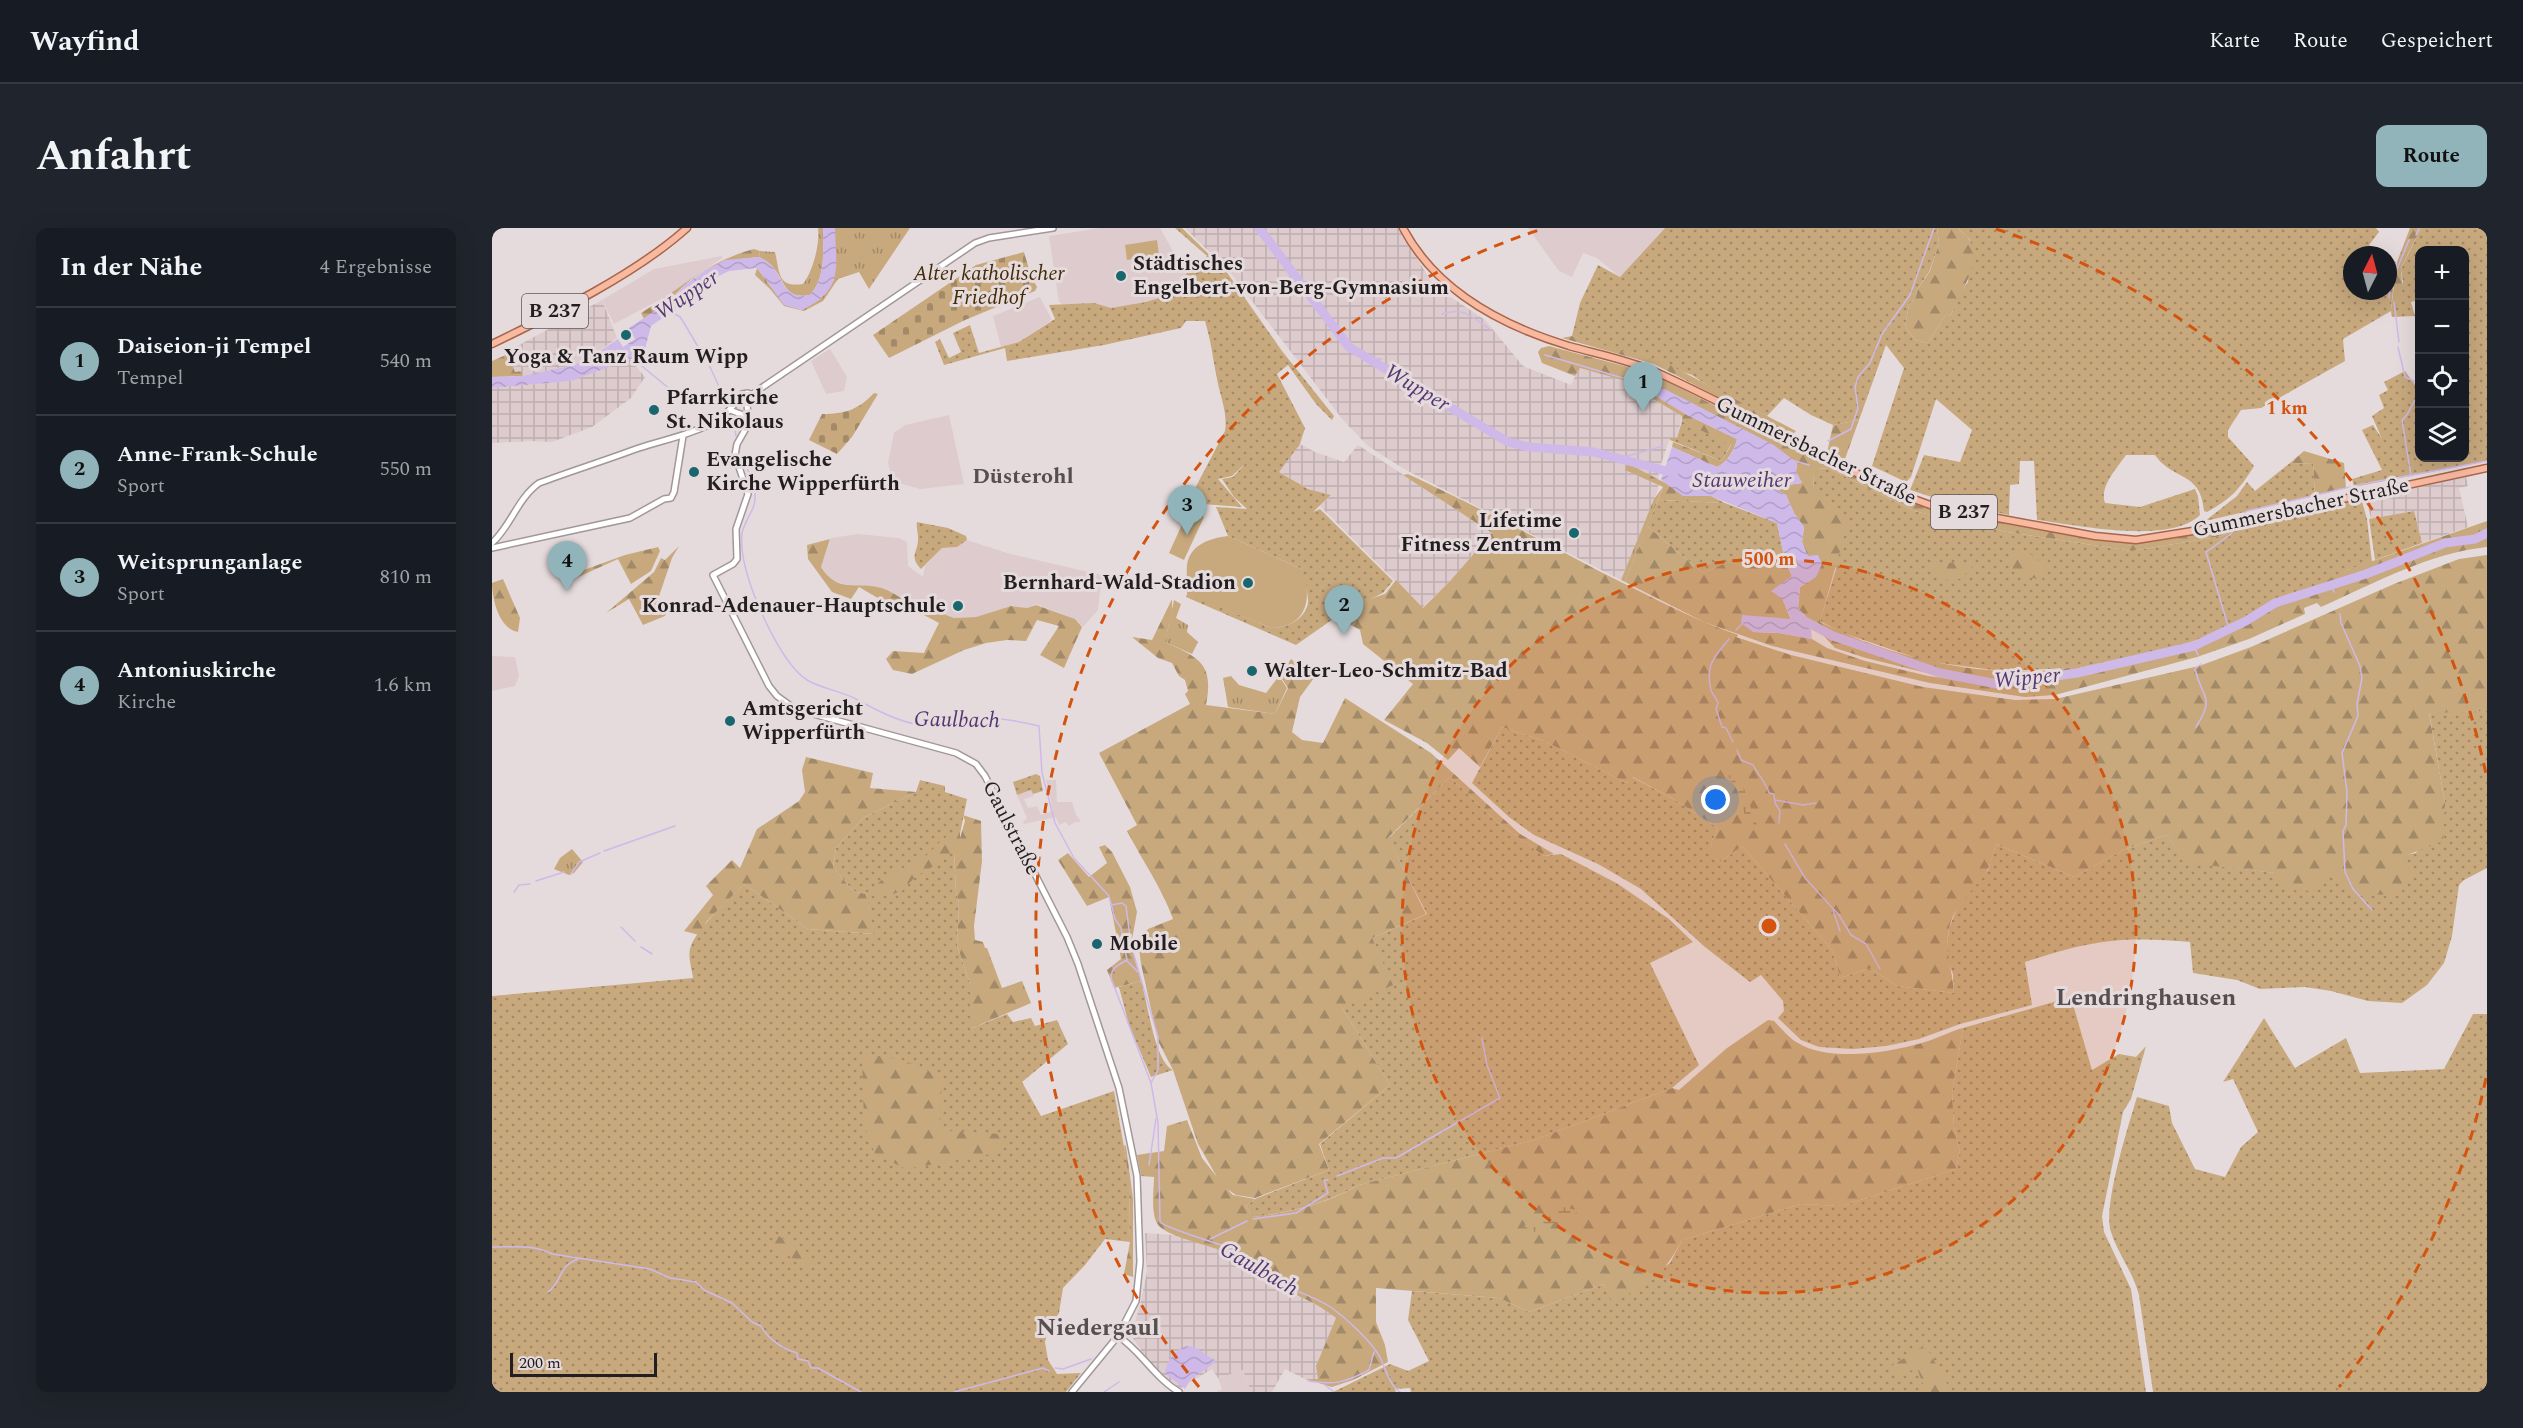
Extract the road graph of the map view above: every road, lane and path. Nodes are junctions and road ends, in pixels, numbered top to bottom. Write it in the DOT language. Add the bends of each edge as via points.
graph roads {
  1 [pos="687,228"];
  2 [pos="1053,228"];
  3 [pos="1403,228"];
  4 [pos="492,344"];
  5 [pos="751,395"];
  6 [pos="740,401"];
  7 [pos="747,405"];
  8 [pos="730,410"];
  9 [pos="748,423"];
  10 [pos="680,438"];
  11 [pos="2487,468"];
  12 [pos="498,538"];
  13 [pos="492,543"];
  14 [pos="502,546"];
  15 [pos="492,548"];
  16 [pos="1118,1336"];
  17 [pos="1072,1392"];
  18 [pos="1179,1392"];
  1 -- 4 [label="main road, B 237" via="618,276"];
  2 -- 5 [label="main road" via="975,243"];
  3 -- 11 [label="main road, Gummersbacher Straße / B 237" via="1433,271 1483,310 1533,334 1654,371 1892,491 1933,506 2136,540"];
  5 -- 6 [label="main road" via="744,393"];
  5 -- 7 [label="main road" via="752,401"];
  6 -- 7 [label="main road"];
  6 -- 8 [label="main road"];
  7 -- 9 [label="main road"];
  8 -- 9 [label="main road" via="743,414"];
  8 -- 10 [label="main road"];
  9 -- 16 [label="main road, Gaulstraße" via="735,451 748,494 736,529 738,555 733,564 713,575 769,686 784,702 807,713 956,753 976,764 1060,921 1078,963 1119,1088 1137,1176 1139,1280 1133,1307"];
  10 -- 12 [label="main road" via="539,483 519,502"];
  10 -- 14 [label="main road" via="671,498 618,521"];
  12 -- 13 [label="main road"];
  12 -- 14 [label="main road"];
  14 -- 15 [label="main road"];
  16 -- 17 [label="main road, Gaulstraße"];
  16 -- 18 [label="main road"];
}
